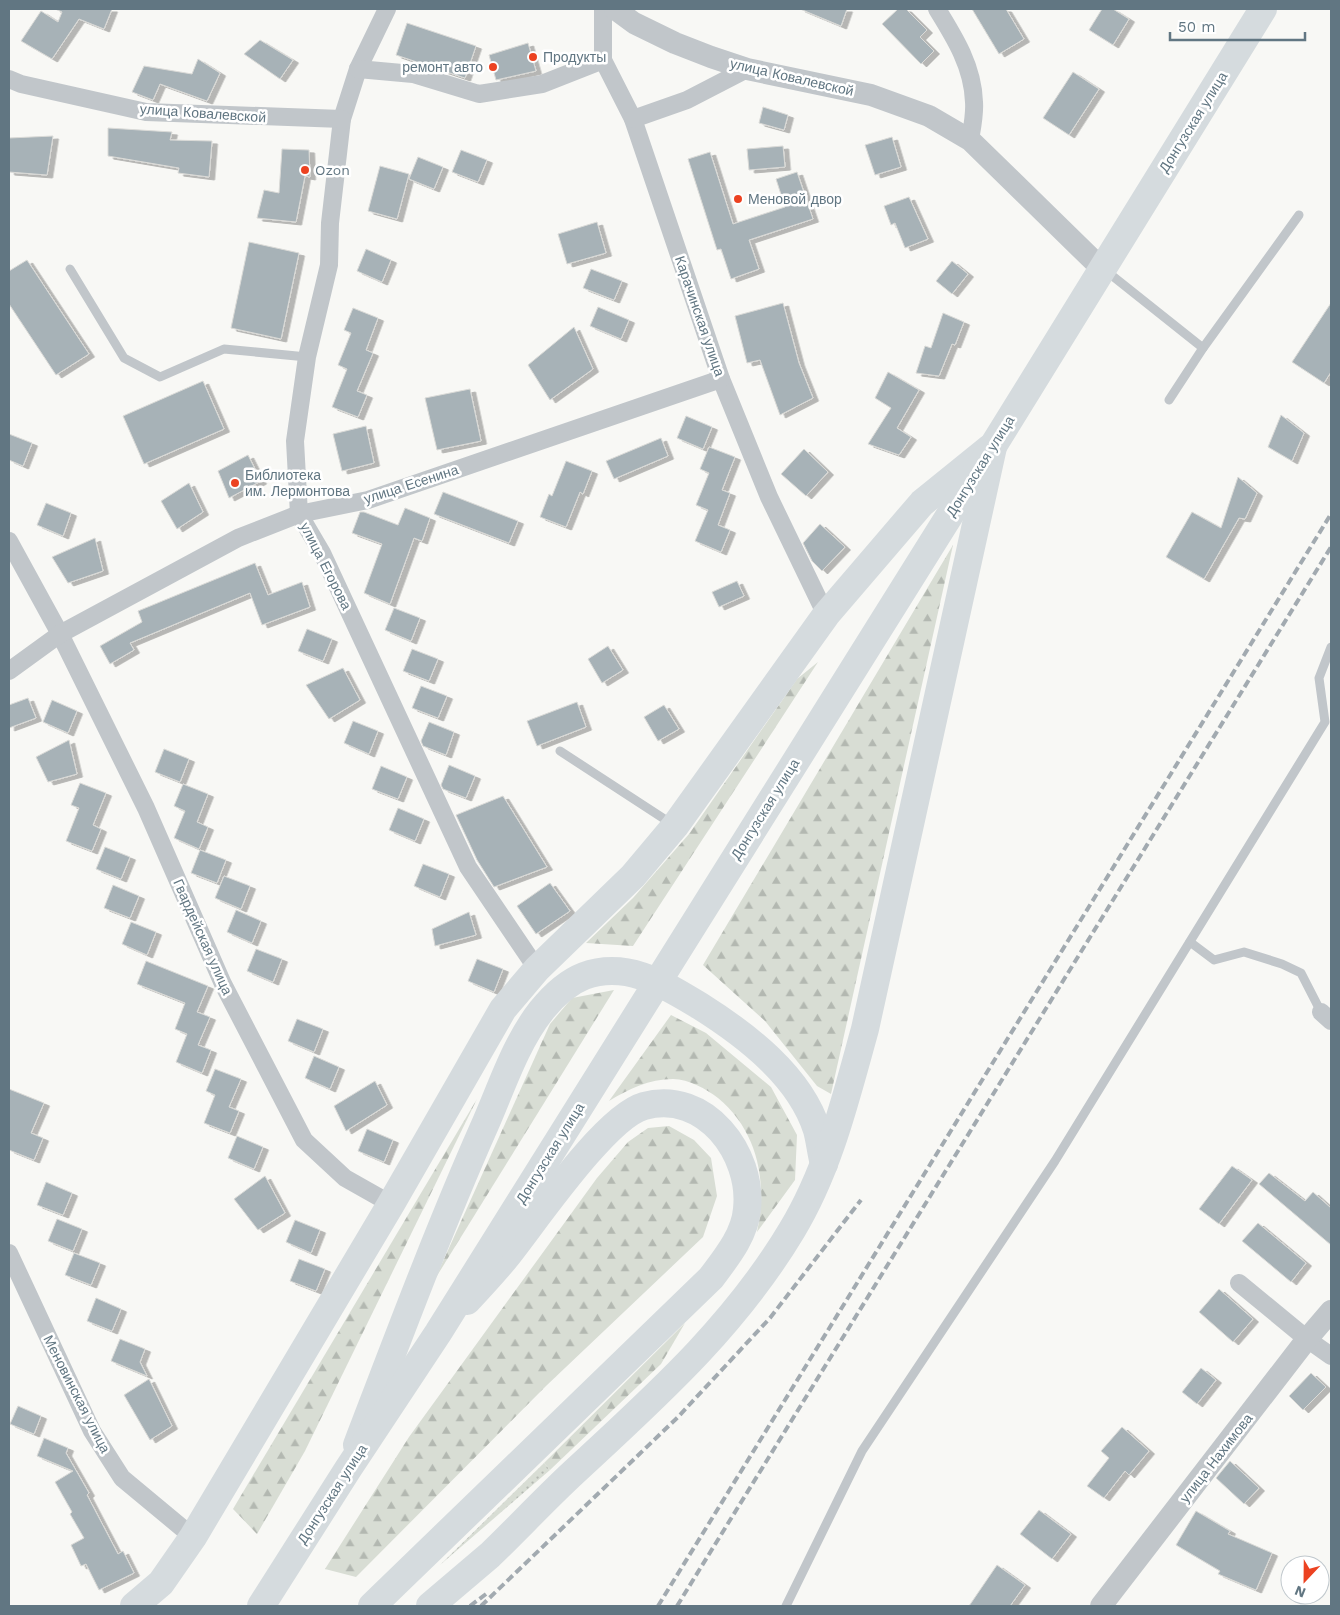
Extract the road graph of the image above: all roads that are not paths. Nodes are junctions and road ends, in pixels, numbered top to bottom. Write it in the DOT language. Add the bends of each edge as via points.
graph roads {
  1 [pos="387,9"];
  2 [pos="603,9"];
  3 [pos="615,9"];
  4 [pos="937,9"];
  5 [pos="1263,9"];
  6 [pos="603,60"];
  7 [pos="358,69"];
  8 [pos="747,69"];
  9 [pos="9,79"];
  10 [pos="633,118"];
  11 [pos="342,119"];
  12 [pos="970,140"];
  13 [pos="1299,215"];
  14 [pos="70,269"];
  15 [pos="1102,269"];
  16 [pos="1203,348"];
  17 [pos="307,357"];
  18 [pos="721,379"];
  19 [pos="1169,400"];
  20 [pos="993,446"];
  21 [pos="299,514"];
  22 [pos="9,541"];
  23 [pos="826,615"];
  24 [pos="60,634"];
  25 [pos="1331,647"];
  26 [pos="9,671"];
  27 [pos="560,751"];
  28 [pos="675,826"];
  29 [pos="1190,942"];
  30 [pos="537,969"];
  31 [pos="1326,1017"];
  32 [pos="824,1164"];
  33 [pos="391,1204"];
  34 [pos="9,1253"];
  35 [pos="1239,1282"];
  36 [pos="1331,1311"];
  37 [pos="438,1333"];
  38 [pos="1307,1339"];
  39 [pos="1331,1356"];
  40 [pos="348,1469"];
  41 [pos="193,1537"];
  42 [pos="134,1606"];
  43 [pos="261,1606"];
  44 [pos="372,1606"];
  45 [pos="430,1606"];
  46 [pos="786,1606"];
  47 [pos="1101,1606"];
  1 -- 7 [label="street, улица Егорова"];
  2 -- 6 [label="street, Карачинская улица"];
  3 -- 8 [label="street, улица Ковалевской" via="634,23 675,43"];
  4 -- 12 [label="street" via="958,44 972,77 974,103"];
  5 -- 15 [label="main road, Донгузская улица"];
  6 -- 7 [label="street" via="542,84 479,94 413,74"];
  6 -- 10 [label="street, Карачинская улица"];
  7 -- 11 [label="street, улица Егорова"];
  8 -- 10 [label="street" via="687,100"];
  8 -- 12 [label="street, улица Ковалевской" via="842,88 898,104 928,116"];
  9 -- 11 [label="street, улица Ковалевской" via="146,112"];
  10 -- 18 [label="street, Карачинская улица"];
  11 -- 17 [label="street, улица Егорова" via="330,223 329,265"];
  12 -- 15 [label="street, улица Ковалевской"];
  13 -- 16 [label="lane"];
  14 -- 17 [label="lane" via="124,358 160,377 224,349"];
  15 -- 16 [label="lane"];
  15 -- 20 [label="main road, Донгузская улица"];
  16 -- 19 [label="lane"];
  17 -- 21 [label="street, улица Егорова" via="295,441"];
  18 -- 21 [label="street, улица Есенина" via="368,500"];
  18 -- 23 [label="street, Карачинская улица" via="769,497"];
  20 -- 23 [label="main road" via="922,503"];
  20 -- 32 [label="main road" via="865,1029"];
  20 -- 37 [label="main road, Донгузская улица"];
  21 -- 24 [label="street, улица Есенина" via="238,538"];
  21 -- 30 [label="street, улица Егорова" via="322,553 468,867"];
  22 -- 24 [label="street, Гвардейская улица"];
  23 -- 28 [label="main road"];
  24 -- 26 [label="street, улица Есенина"];
  24 -- 33 [label="street, Гвардейская улица" via="146,808 223,984 304,1140 345,1178"];
  25 -- 29 [label="lane" via="1319,678 1325,722"];
  27 -- 28 [label="lane"];
  28 -- 30 [label="main road" via="633,876"];
  29 -- 31 [label="lane" via="1214,960 1244,952 1301,973"];
  29 -- 46 [label="lane" via="1054,1161 862,1452"];
  30 -- 33 [label="main road" via="503,1009"];
  32 -- 40 [label="main road" via="817,1130 805,1103 784,1074 713,1014 652,979 630,972 605,970 583,976 561,989 540,1012 516,1054 447,1211"];
  32 -- 45 [label="main road" via="792,1229 744,1302 712,1338 674,1379 490,1555"];
  33 -- 41 [label="main road"];
  34 -- 41 [label="street, Меновинская улица" via="92,1431 122,1478"];
  35 -- 38 [label="street"];
  36 -- 38 [label="street, улица Нахимова"];
  37 -- 40 [label="main road, Донгузская улица"];
  37 -- 44 [label="main road" via="506,1257 572,1171 616,1123 643,1106 670,1104 694,1111 718,1126 736,1149 746,1178 747,1209 742,1231 711,1278"];
  38 -- 39 [label="street"];
  38 -- 47 [label="street, улица Нахимова"];
  40 -- 43 [label="main road, Донгузская улица"];
  41 -- 42 [label="main road" via="161,1584"];
}
